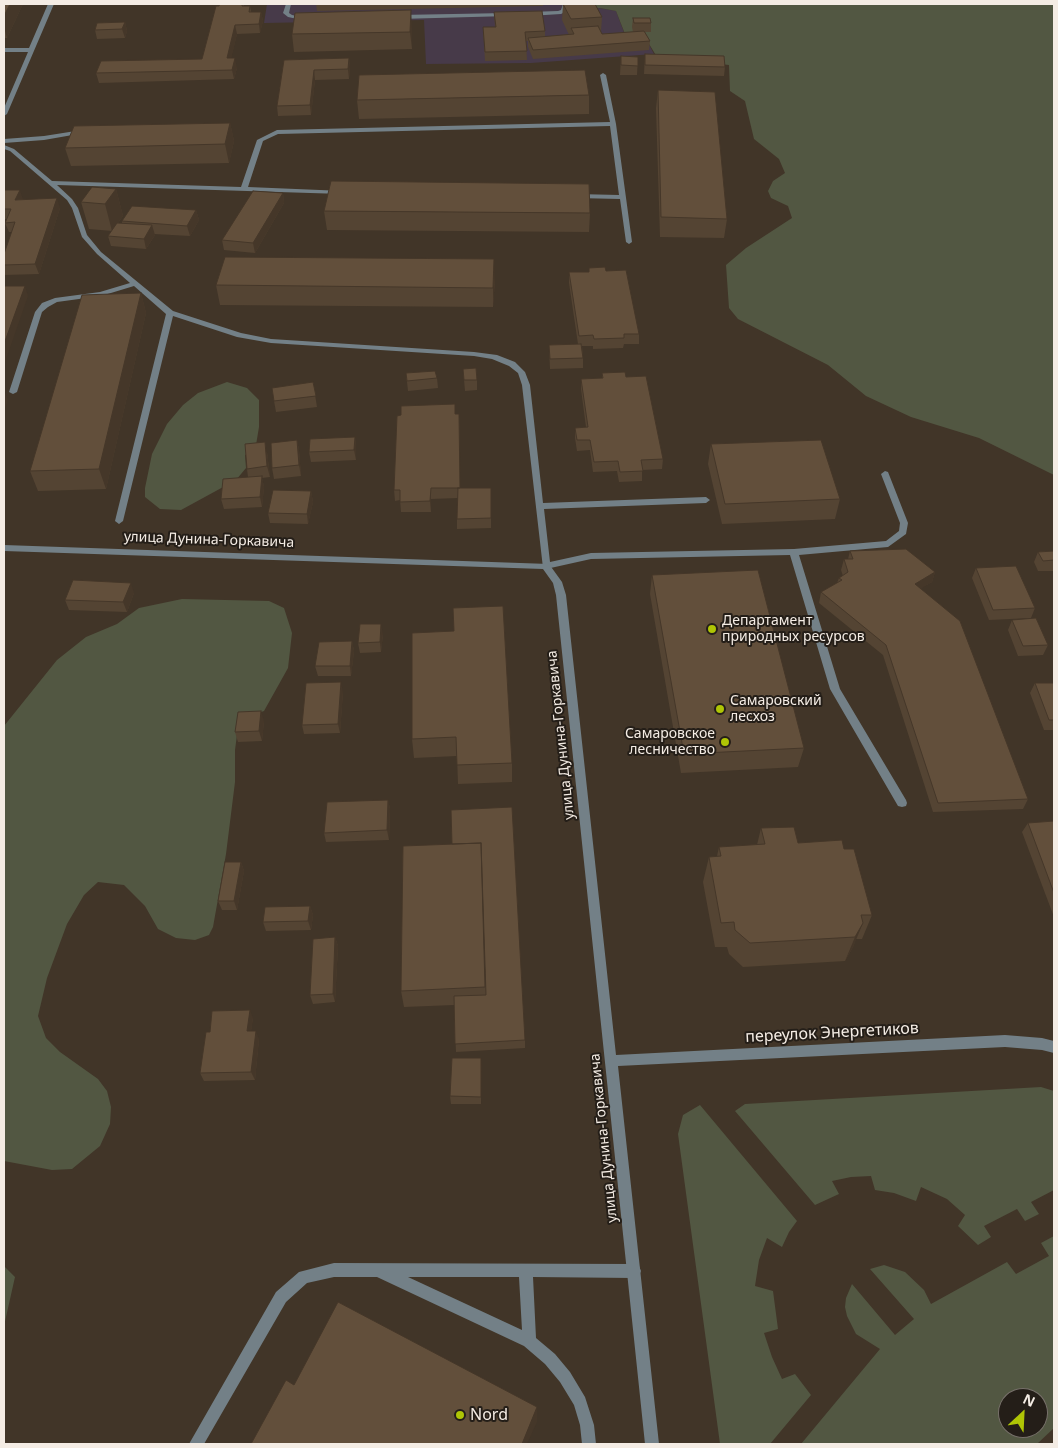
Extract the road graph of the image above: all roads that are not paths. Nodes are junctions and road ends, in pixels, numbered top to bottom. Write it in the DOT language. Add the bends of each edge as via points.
graph roads {
  1 [pos="51,4"];
  2 [pos="288,4"];
  3 [pos="565,4"];
  4 [pos="523,14"];
  5 [pos="513,15"];
  6 [pos="396,17"];
  7 [pos="317,19"];
  8 [pos="4,50"];
  9 [pos="31,50"];
  10 [pos="602,75"];
  11 [pos="4,114"];
  12 [pos="613,124"];
  13 [pos="93,131"];
  14 [pos="4,141"];
  15 [pos="4,146"];
  16 [pos="52,183"];
  17 [pos="244,188"];
  18 [pos="354,192"];
  19 [pos="563,196"];
  20 [pos="623,197"];
  21 [pos="629,242"];
  22 [pos="135,284"];
  23 [pos="170,313"];
  24 [pos="12,392"];
  25 [pos="885,474"];
  26 [pos="706,500"];
  27 [pos="539,506"];
  28 [pos="118,521"];
  29 [pos="4,548"];
  30 [pos="794,552"];
  31 [pos="546,566"];
  32 [pos="902,803"];
  33 [pos="1054,1048"];
  34 [pos="611,1061"];
  35 [pos="379,1270"];
  36 [pos="526,1270"];
  37 [pos="634,1271"];
  38 [pos="529,1341"];
  39 [pos="196,1444"];
  40 [pos="589,1444"];
  41 [pos="652,1444"];
  1 -- 9 [label="street"];
  2 -- 7 [label="street" via="286,13 290,16"];
  3 -- 4 [label="street" via="564,11 559,13"];
  5 -- 6 [label="street"];
  8 -- 9 [label="street"];
  9 -- 11 [label="street"];
  10 -- 12 [label="street"];
  12 -- 17 [label="street" via="277,132 260,140"];
  12 -- 20 [label="street"];
  13 -- 14 [label="street"];
  15 -- 16 [label="street"];
  16 -- 17 [label="street"];
  16 -- 22 [label="street" via="75,208 84,236"];
  17 -- 18 [label="street"];
  19 -- 20 [label="street"];
  20 -- 21 [label="street"];
  22 -- 23 [label="street"];
  22 -- 24 [label="street" via="101,294 55,300 45,305 39,312"];
  23 -- 27 [label="street" via="271,341 474,354 512,364 521,372 526,384"];
  23 -- 28 [label="street"];
  25 -- 30 [label="street" via="904,523 903,532 896,539 888,544"];
  26 -- 27 [label="street"];
  27 -- 31 [label="street"];
  29 -- 31 [label="street, улица Дунина-Горкавича"];
  30 -- 31 [label="street" via="591,556"];
  30 -- 32 [label="street" via="835,690"];
  31 -- 34 [label="street, улица Дунина-Горкавича" via="561,595"];
  33 -- 34 [label="street, переулок Энергетиков" via="1005,1040"];
  34 -- 37 [label="street, улица Дунина-Горкавича"];
  35 -- 36 [label="street"];
  35 -- 38 [label="street"];
  35 -- 39 [label="street" via="334,1270 304,1277 280,1297"];
  36 -- 37 [label="street"];
  36 -- 38 [label="street"];
  37 -- 41 [label="street, улица Дунина-Горкавича"];
  38 -- 40 [label="street" via="550,1359 580,1402"];
}
